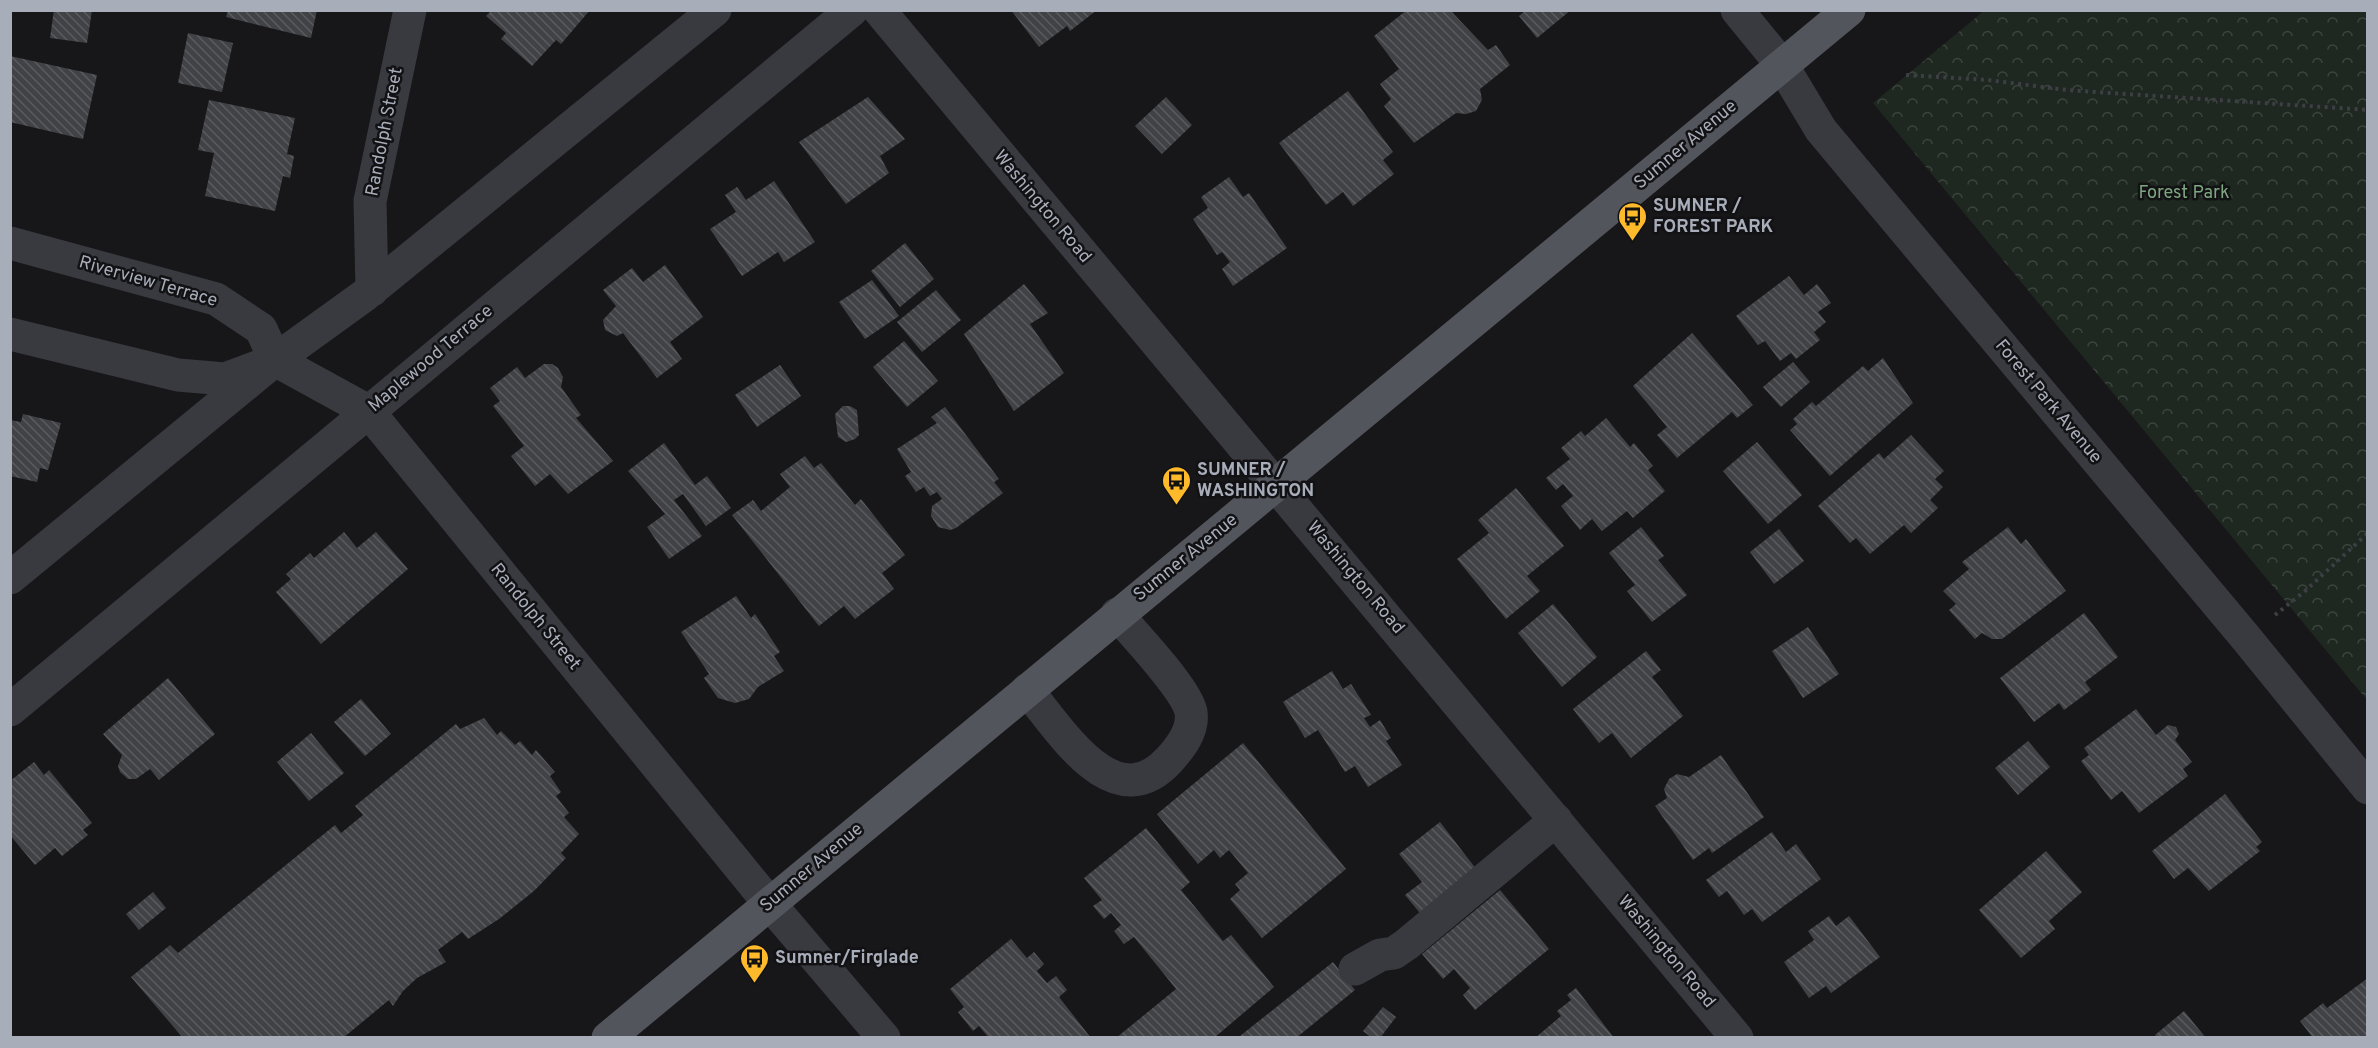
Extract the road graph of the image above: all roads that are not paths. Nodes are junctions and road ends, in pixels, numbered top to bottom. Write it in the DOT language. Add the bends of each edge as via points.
graph roads {
  1 [pos="410,10"];
  2 [pos="715,10"];
  3 [pos="852,10"];
  4 [pos="879,10"];
  5 [pos="1737,10"];
  6 [pos="1849,10"];
  7 [pos="1782,65"];
  8 [pos="10,243"];
  9 [pos="372,290"];
  10 [pos="10,334"];
  11 [pos="275,360"];
  12 [pos="368,411"];
  13 [pos="1276,484"];
  14 [pos="10,578"];
  15 [pos="1117,614"];
  16 [pos="1027,690"];
  17 [pos="10,710"];
  18 [pos="2367,788"];
  19 [pos="1556,820"];
  20 [pos="769,903"];
  21 [pos="1355,969"];
  22 [pos="608,1038"];
  23 [pos="884,1038"];
  24 [pos="1737,1038"];
  1 -- 9 [label="street, Randolph Street" via="370,201"];
  2 -- 9 [label="street"];
  3 -- 12 [label="street, Maplewood Terrace"];
  4 -- 13 [label="street, Washington Road"];
  5 -- 7 [label="street, Forest Park Avenue"];
  6 -- 7 [label="main road, Sumner Avenue"];
  7 -- 13 [label="main road, Sumner Avenue"];
  7 -- 18 [label="street, Forest Park Avenue" via="1821,130"];
  8 -- 11 [label="street, Riverview Terrace" via="216,298 261,329"];
  9 -- 11 [label="street"];
  10 -- 11 [label="street" via="178,375 225,379"];
  11 -- 12 [label="street, Randolph Street"];
  11 -- 14 [label="street"];
  12 -- 17 [label="street, Maplewood Terrace"];
  12 -- 20 [label="street, Randolph Street"];
  13 -- 15 [label="main road, Sumner Avenue"];
  13 -- 19 [label="street, Washington Road"];
  15 -- 16 [label="main road, Sumner Avenue"];
  15 -- 16 [label="street" via="1184,695 1191,713 1183,744 1152,776 1129,781 1111,777 1088,763"];
  16 -- 20 [label="main road, Sumner Avenue"];
  19 -- 21 [label="street" via="1407,945"];
  19 -- 24 [label="street, Washington Road"];
  20 -- 22 [label="main road, Sumner Avenue"];
  20 -- 23 [label="street, Randolph Street"];
}
